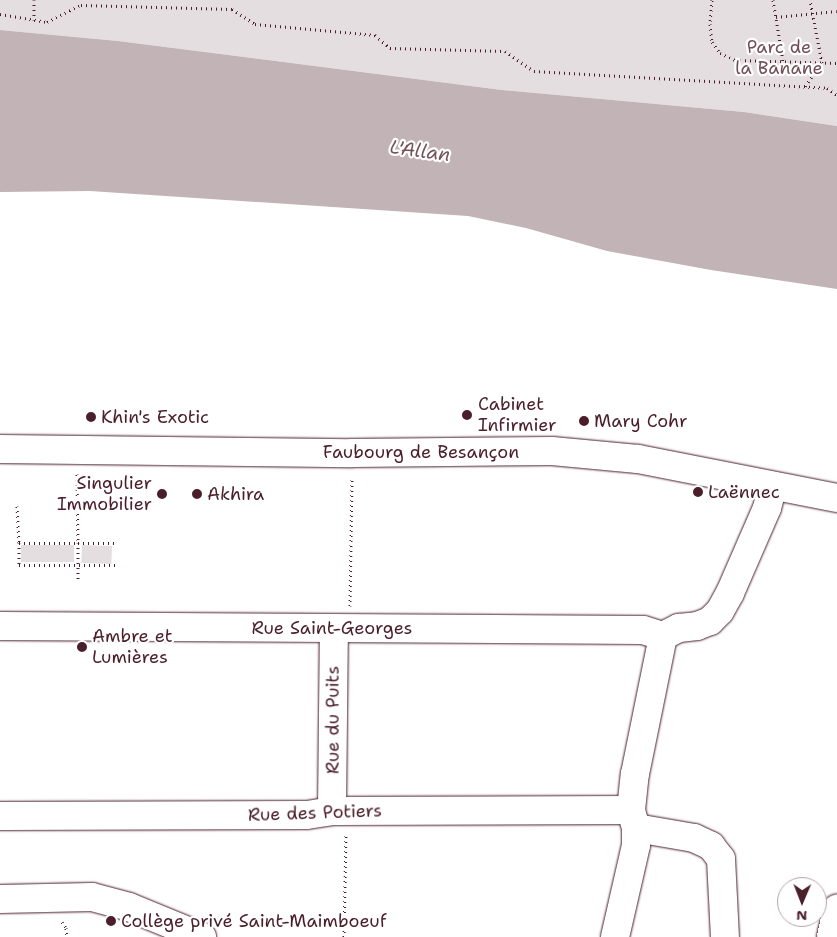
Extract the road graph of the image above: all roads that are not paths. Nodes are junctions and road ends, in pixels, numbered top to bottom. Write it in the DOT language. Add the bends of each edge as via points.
graph roads {
  1 [pos="0,449"];
  2 [pos="773,486"];
  3 [pos="837,498"];
  4 [pos="0,626"];
  5 [pos="342,628"];
  6 [pos="663,636"];
  7 [pos="0,798"];
  8 [pos="339,811"];
  9 [pos="0,816"];
  10 [pos="42,816"];
  11 [pos="633,819"];
  12 [pos="0,899"];
  13 [pos="837,909"];
  14 [pos="60,919"];
  15 [pos="202,937"];
  16 [pos="615,937"];
  17 [pos="725,937"];
  18 [pos="831,937"];
  1 -- 2 [label="street, Faubourg de Besançon" via="352,454 552,451 638,459"];
  2 -- 3 [label="street, Faubourg de Besançon"];
  2 -- 6 [label="street" via="767,508 720,611 710,621 679,628"];
  4 -- 5 [label="street, Rue Saint-Georges"];
  5 -- 6 [label="street, Rue Saint-Georges" via="643,630"];
  5 -- 8 [label="street, Rue du Puits"];
  6 -- 11 [label="street" via="635,774"];
  7 -- 10 [label="street" via="28,799"];
  8 -- 10 [label="street, Rue des Potiers" via="307,815"];
  8 -- 11 [label="street, Rue des Potiers"];
  9 -- 10 [label="street, Rue des Potiers"];
  11 -- 16 [label="street" via="636,845"];
  11 -- 17 [label="street, Rue des Potiers" via="711,846 721,860"];
  12 -- 14 [label="street"];
  13 -- 18 [label="street"];
  14 -- 15 [label="street" via="92,897 129,907"];
}
